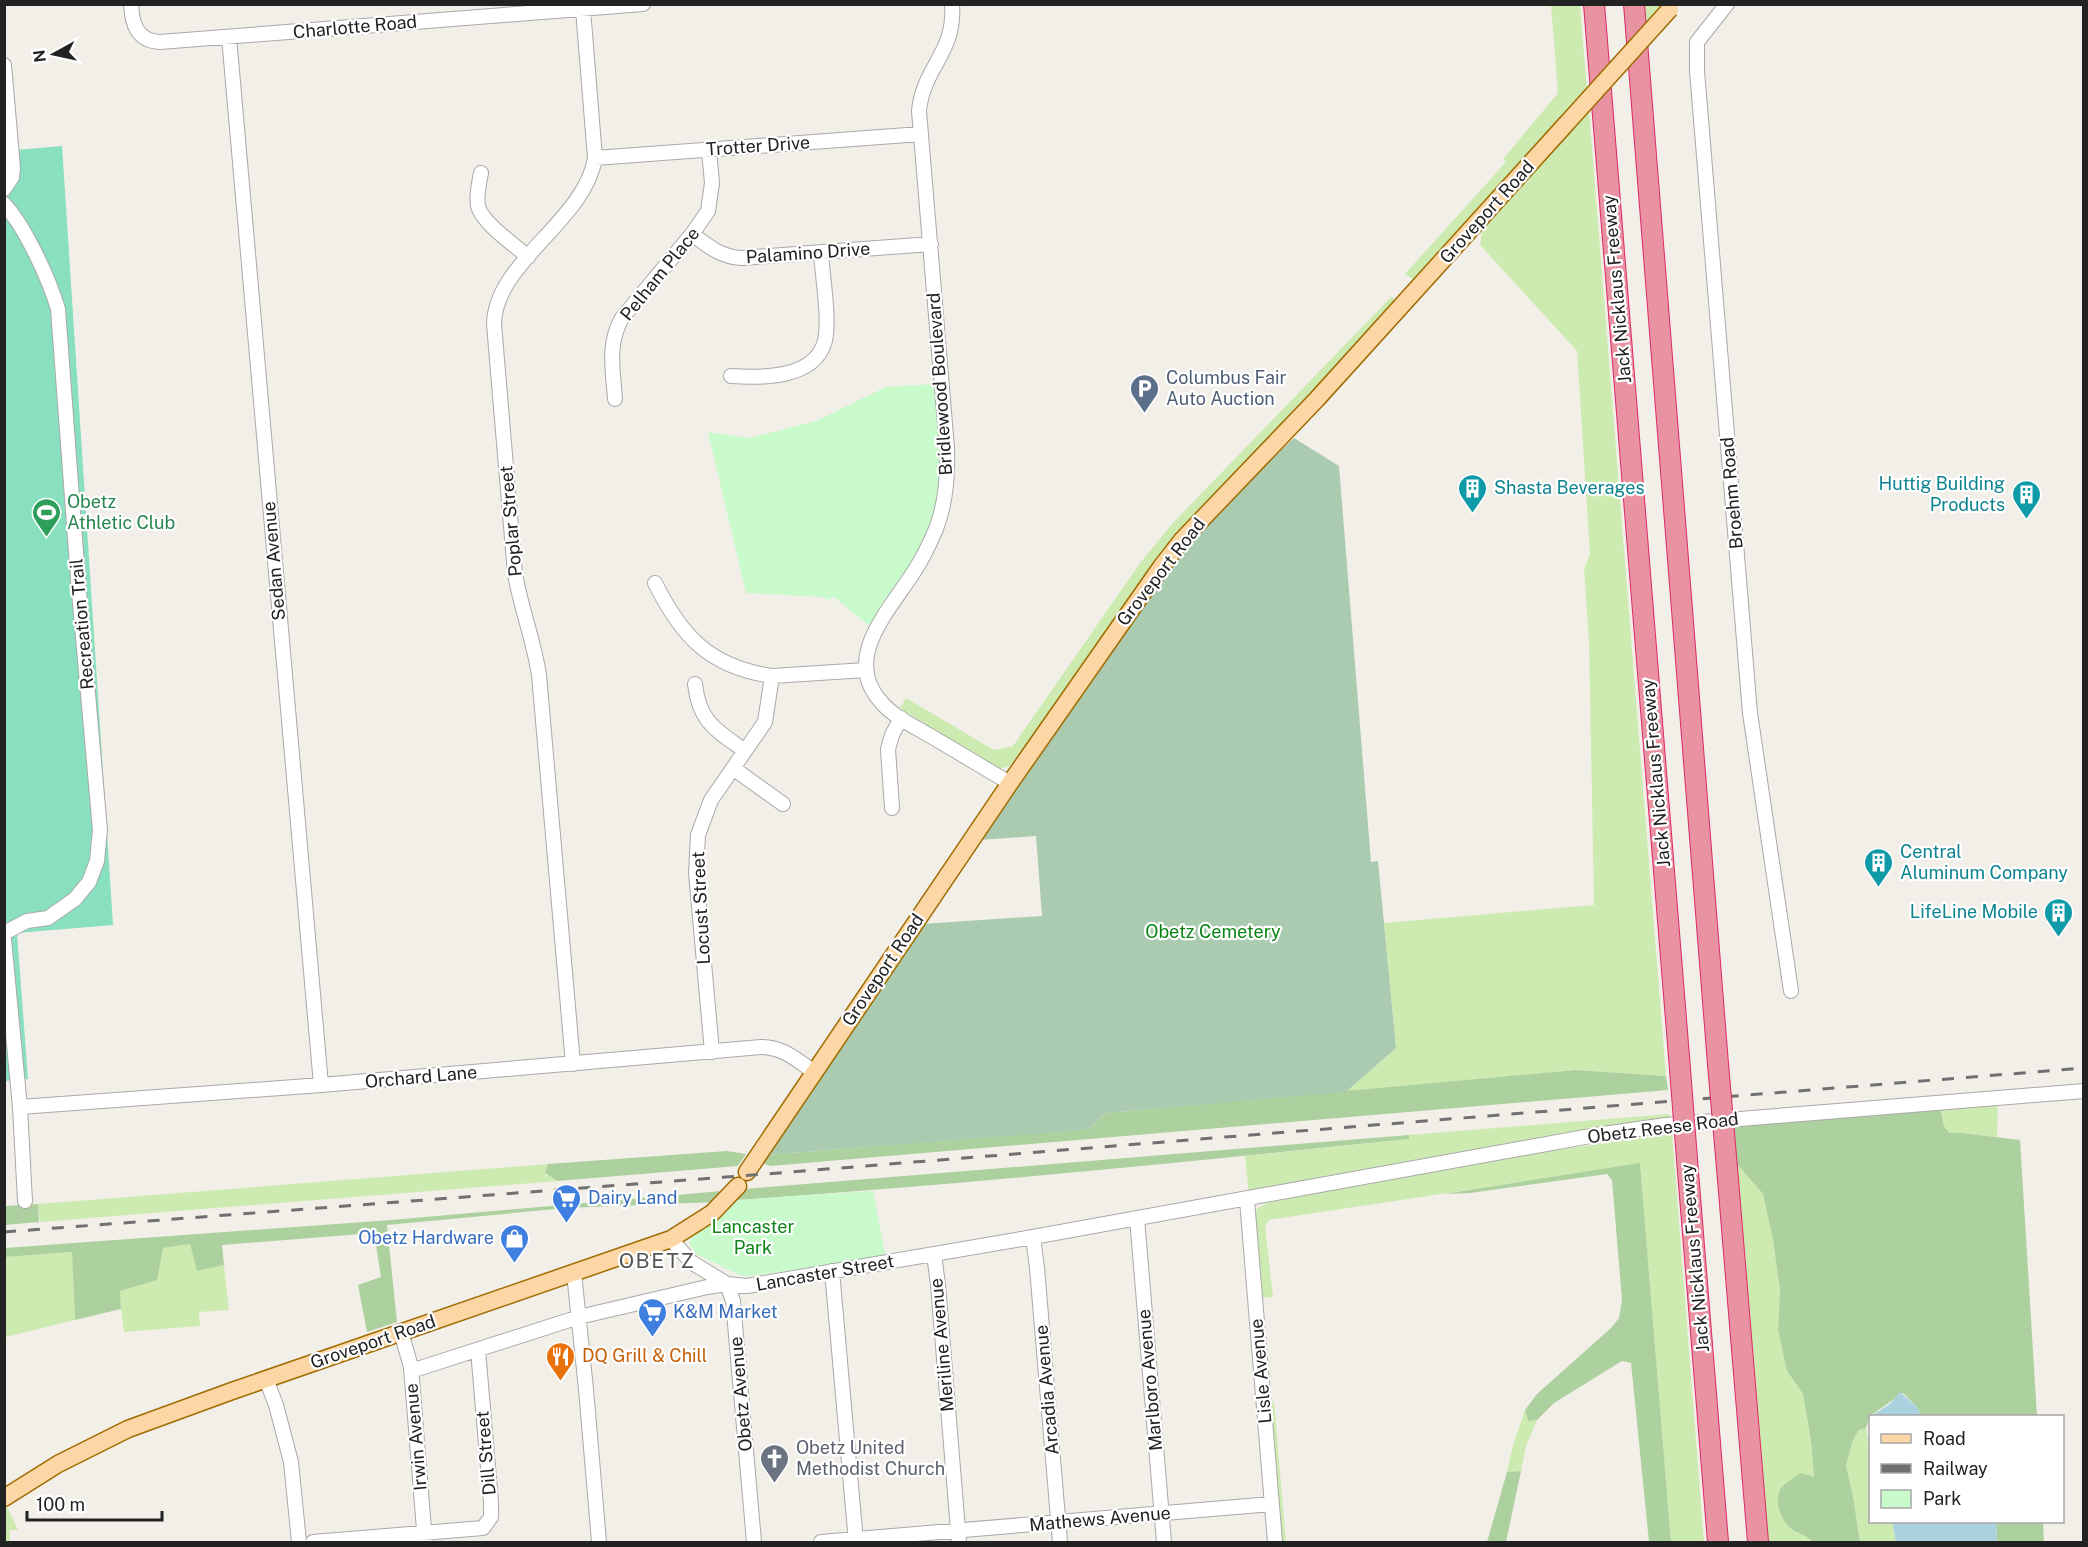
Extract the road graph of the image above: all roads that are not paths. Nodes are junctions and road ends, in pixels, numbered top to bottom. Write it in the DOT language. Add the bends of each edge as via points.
graph roads {
  1 [pos="131,4"];
  2 [pos="642,4"];
  3 [pos="952,4"];
  4 [pos="1594,4"];
  5 [pos="1634,4"];
  6 [pos="1727,4"];
  7 [pos="1672,7"];
  8 [pos="583,9"];
  9 [pos="229,37"];
  10 [pos="4,65"];
  11 [pos="6,100"];
  12 [pos="921,134"];
  13 [pos="709,150"];
  14 [pos="595,158"];
  15 [pos="481,173"];
  16 [pos="4,189"];
  17 [pos="4,204"];
  18 [pos="692,234"];
  19 [pos="930,244"];
  20 [pos="820,252"];
  21 [pos="528,257"];
  22 [pos="731,376"];
  23 [pos="615,399"];
  24 [pos="656,583"];
  25 [pos="866,670"];
  26 [pos="772,676"];
  27 [pos="694,684"];
  28 [pos="901,718"];
  29 [pos="745,750"];
  30 [pos="733,768"];
  31 [pos="1010,783"];
  32 [pos="783,804"];
  33 [pos="892,808"];
  34 [pos="4,933"];
  35 [pos="4,939"];
  36 [pos="1791,991"];
  37 [pos="712,1052"];
  38 [pos="573,1064"];
  39 [pos="814,1072"];
  40 [pos="321,1085"];
  41 [pos="2084,1091"];
  42 [pos="20,1107"];
  43 [pos="1247,1200"];
  44 [pos="26,1201"];
  45 [pos="1137,1218"];
  46 [pos="1033,1237"];
  47 [pos="670,1239"];
  48 [pos="933,1254"];
  49 [pos="832,1271"];
  50 [pos="574,1273"];
  51 [pos="727,1284"];
  52 [pos="579,1317"];
  53 [pos="401,1332"];
  54 [pos="478,1350"];
  55 [pos="411,1371"];
  56 [pos="266,1379"];
  57 [pos="4,1498"];
  58 [pos="1272,1504"];
  59 [pos="1161,1514"];
  60 [pos="1059,1523"];
  61 [pos="958,1537"];
  62 [pos="425,1538"];
  63 [pos="856,1541"];
  64 [pos="299,1542"];
  65 [pos="313,1542"];
  66 [pos="599,1542"];
  67 [pos="754,1542"];
  68 [pos="821,1542"];
  69 [pos="1060,1542"];
  70 [pos="1164,1542"];
  71 [pos="1275,1542"];
  72 [pos="1718,1542"];
  73 [pos="1758,1542"];
  1 -- 9 [label="street, Charlotte Road" via="133,23 141,36 155,42"];
  2 -- 8 [label="street, Charlotte Road"];
  3 -- 12 [label="street, Bridlewood Boulevard" via="949,41 920,98"];
  4 -- 72 [label="highway, Jack Nicklaus Freeway, bridge"];
  5 -- 73 [label="highway, bridge"];
  6 -- 36 [label="street, Broehm Road" via="1700,36 1696,55 1749,704"];
  7 -- 31 [label="main road, Groveport Road, bridge" via="1325,391 1182,540"];
  8 -- 9 [label="street, Charlotte Road"];
  8 -- 14 [label="street, Poplar Street"];
  9 -- 40 [label="street, Sedan Avenue"];
  10 -- 11 [label="street"];
  11 -- 16 [label="street" via="13,168"];
  12 -- 13 [label="street, Trotter Drive"];
  12 -- 19 [label="street, Bridlewood Boulevard"];
  13 -- 14 [label="street, Trotter Drive"];
  13 -- 18 [label="street, Pelham Place" via="710,203"];
  14 -- 21 [label="street, Poplar Street" via="585,189"];
  15 -- 21 [label="street" via="478,208"];
  17 -- 34 [label="street, Recreation Trail" via="31,247 58,309 100,830 97,861 89,882 75,899 48,918 27,921"];
  18 -- 20 [label="street, Palamino Drive" via="715,252 733,258"];
  18 -- 23 [label="street, Pelham Place" via="617,328 611,350"];
  19 -- 20 [label="street, Palamino Drive"];
  19 -- 25 [label="street, Bridlewood Boulevard" via="947,448 946,492 937,527 917,569 871,639"];
  20 -- 22 [label="street" via="827,327 819,354 797,370 760,378"];
  21 -- 38 [label="street, Poplar Street" via="497,302 494,324 519,598 539,675"];
  24 -- 26 [label="street" via="679,626 703,649 729,664"];
  25 -- 26 [label="street"];
  25 -- 28 [label="street" via="874,694"];
  26 -- 29 [label="street, Locust Street" via="765,722"];
  27 -- 29 [label="street" via="699,710 716,730"];
  28 -- 31 [label="street"];
  28 -- 33 [label="street" via="888,749"];
  29 -- 30 [label="street, Locust Street"];
  30 -- 32 [label="street"];
  30 -- 37 [label="street, Locust Street" via="703,817 696,854"];
  31 -- 39 [label="main road, Groveport Road"];
  35 -- 42 [label="street"];
  37 -- 38 [label="street, Orchard Lane"];
  37 -- 39 [label="street, Orchard Lane" via="773,1047"];
  38 -- 40 [label="street, Orchard Lane"];
  39 -- 47 [label="main road, Groveport Road" via="742,1179 712,1213"];
  40 -- 42 [label="street, Orchard Lane"];
  41 -- 43 [label="street, Obetz Reese Road" via="1666,1125"];
  42 -- 44 [label="street"];
  43 -- 45 [label="street, Lancaster Street"];
  43 -- 58 [label="street, Lisle Avenue"];
  45 -- 46 [label="street, Lancaster Street"];
  45 -- 59 [label="street, Marlboro Avenue"];
  46 -- 48 [label="street, Lancaster Street"];
  46 -- 60 [label="street, Arcadia Avenue"];
  47 -- 50 [label="main road, Groveport Road"];
  47 -- 51 [label="street" via="691,1263"];
  48 -- 49 [label="street, Lancaster Street"];
  48 -- 61 [label="street, Meriline Avenue"];
  49 -- 51 [label="street, Lancaster Street" via="747,1286"];
  49 -- 63 [label="street"];
  50 -- 52 [label="street"];
  50 -- 53 [label="main road, Groveport Road"];
  51 -- 52 [label="street, Lancaster Street"];
  51 -- 67 [label="street, Obetz Avenue" via="733,1301"];
  52 -- 54 [label="street, Lancaster Street"];
  52 -- 66 [label="street"];
  53 -- 55 [label="street, Irwin Avenue"];
  53 -- 56 [label="main road, Groveport Road"];
  54 -- 55 [label="street, Lancaster Street"];
  54 -- 62 [label="street, Dill Street" via="491,1517 483,1528"];
  55 -- 62 [label="street, Irwin Avenue"];
  56 -- 57 [label="main road, Groveport Road" via="128,1429 58,1464"];
  56 -- 64 [label="street" via="291,1462"];
  58 -- 59 [label="street, Mathews Avenue"];
  58 -- 71 [label="street, Lisle Avenue"];
  59 -- 60 [label="street, Mathews Avenue"];
  59 -- 70 [label="street, Marlboro Avenue"];
  60 -- 61 [label="street, Mathews Avenue"];
  60 -- 69 [label="street, Arcadia Avenue"];
  61 -- 63 [label="street, Mathews Avenue"];
  62 -- 65 [label="street, Dill Street"];
  63 -- 68 [label="street, Mathews Avenue"];
}
